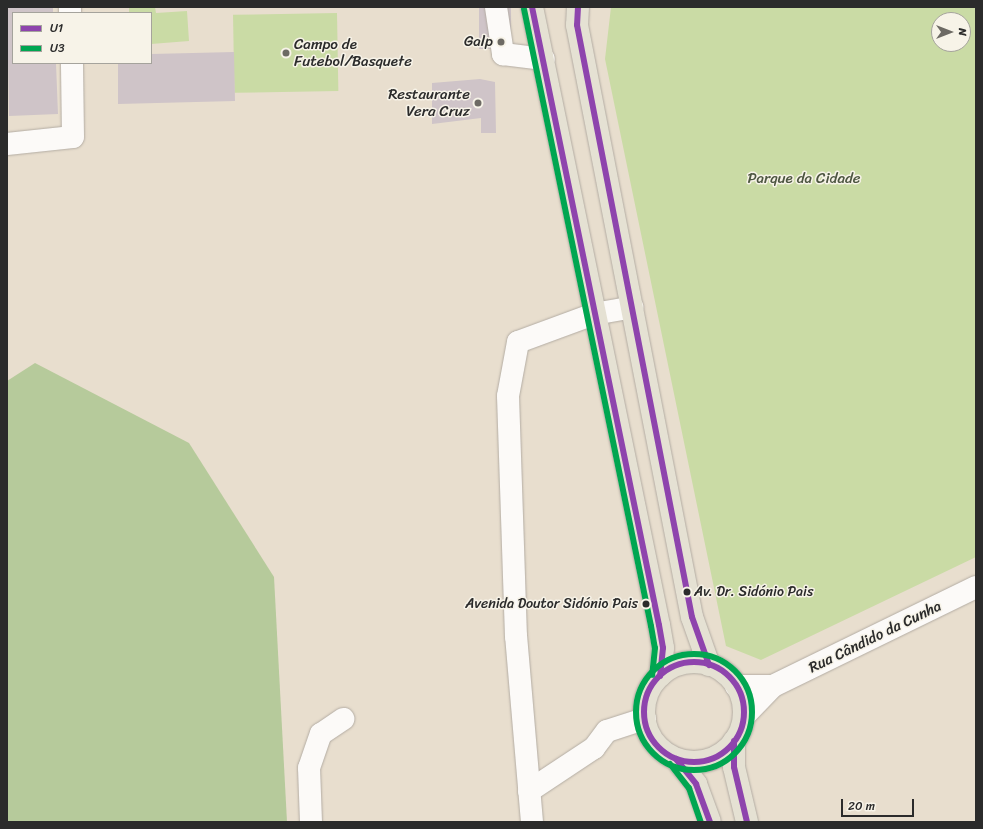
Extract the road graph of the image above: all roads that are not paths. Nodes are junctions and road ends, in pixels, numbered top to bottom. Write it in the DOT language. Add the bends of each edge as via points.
graph roads {
  1 [pos="496,7"];
  2 [pos="532,7"];
  3 [pos="578,7"];
  4 [pos="544,59"];
  5 [pos="72,64"];
  6 [pos="7,144"];
  7 [pos="632,307"];
  8 [pos="594,314"];
  9 [pos="976,587"];
  10 [pos="709,665"];
  11 [pos="660,676"];
  12 [pos="736,686"];
  13 [pos="774,686"];
  14 [pos="744,716"];
  15 [pos="343,719"];
  16 [pos="645,719"];
  17 [pos="734,741"];
  18 [pos="676,759"];
  19 [pos="529,792"];
  20 [pos="311,822"];
  21 [pos="532,822"];
  22 [pos="710,822"];
  23 [pos="747,822"];
  1 -- 4 [label="street" via="502,54"];
  2 -- 4 [label="main road"];
  3 -- 7 [label="main road" via="577,25"];
  4 -- 8 [label="main road"];
  5 -- 6 [label="street" via="73,137"];
  7 -- 8 [label="street"];
  7 -- 10 [label="main road" via="692,617"];
  8 -- 11 [label="main road" via="659,625 662,648"];
  8 -- 19 [label="street" via="518,342 508,396 516,637"];
  9 -- 13 [label="street, Rua Cândido da Cunha"];
  10 -- 11 [label="main road" via="688,662"];
  10 -- 12 [label="main road" via="719,668"];
  11 -- 16 [label="main road" via="650,688"];
  12 -- 13 [label="street, Rua Cândido da Cunha"];
  12 -- 14 [label="main road"];
  13 -- 14 [label="street, Rua Cândido da Cunha"];
  14 -- 17 [label="main road"];
  15 -- 20 [label="street" via="321,734 308,768"];
  16 -- 18 [label="main road" via="650,736 660,749"];
  16 -- 19 [label="street" via="607,731 594,748"];
  17 -- 18 [label="main road" via="709,760 692,762"];
  17 -- 23 [label="main road" via="734,767"];
  18 -- 22 [label="main road" via="696,784"];
  19 -- 21 [label="street"];
}
